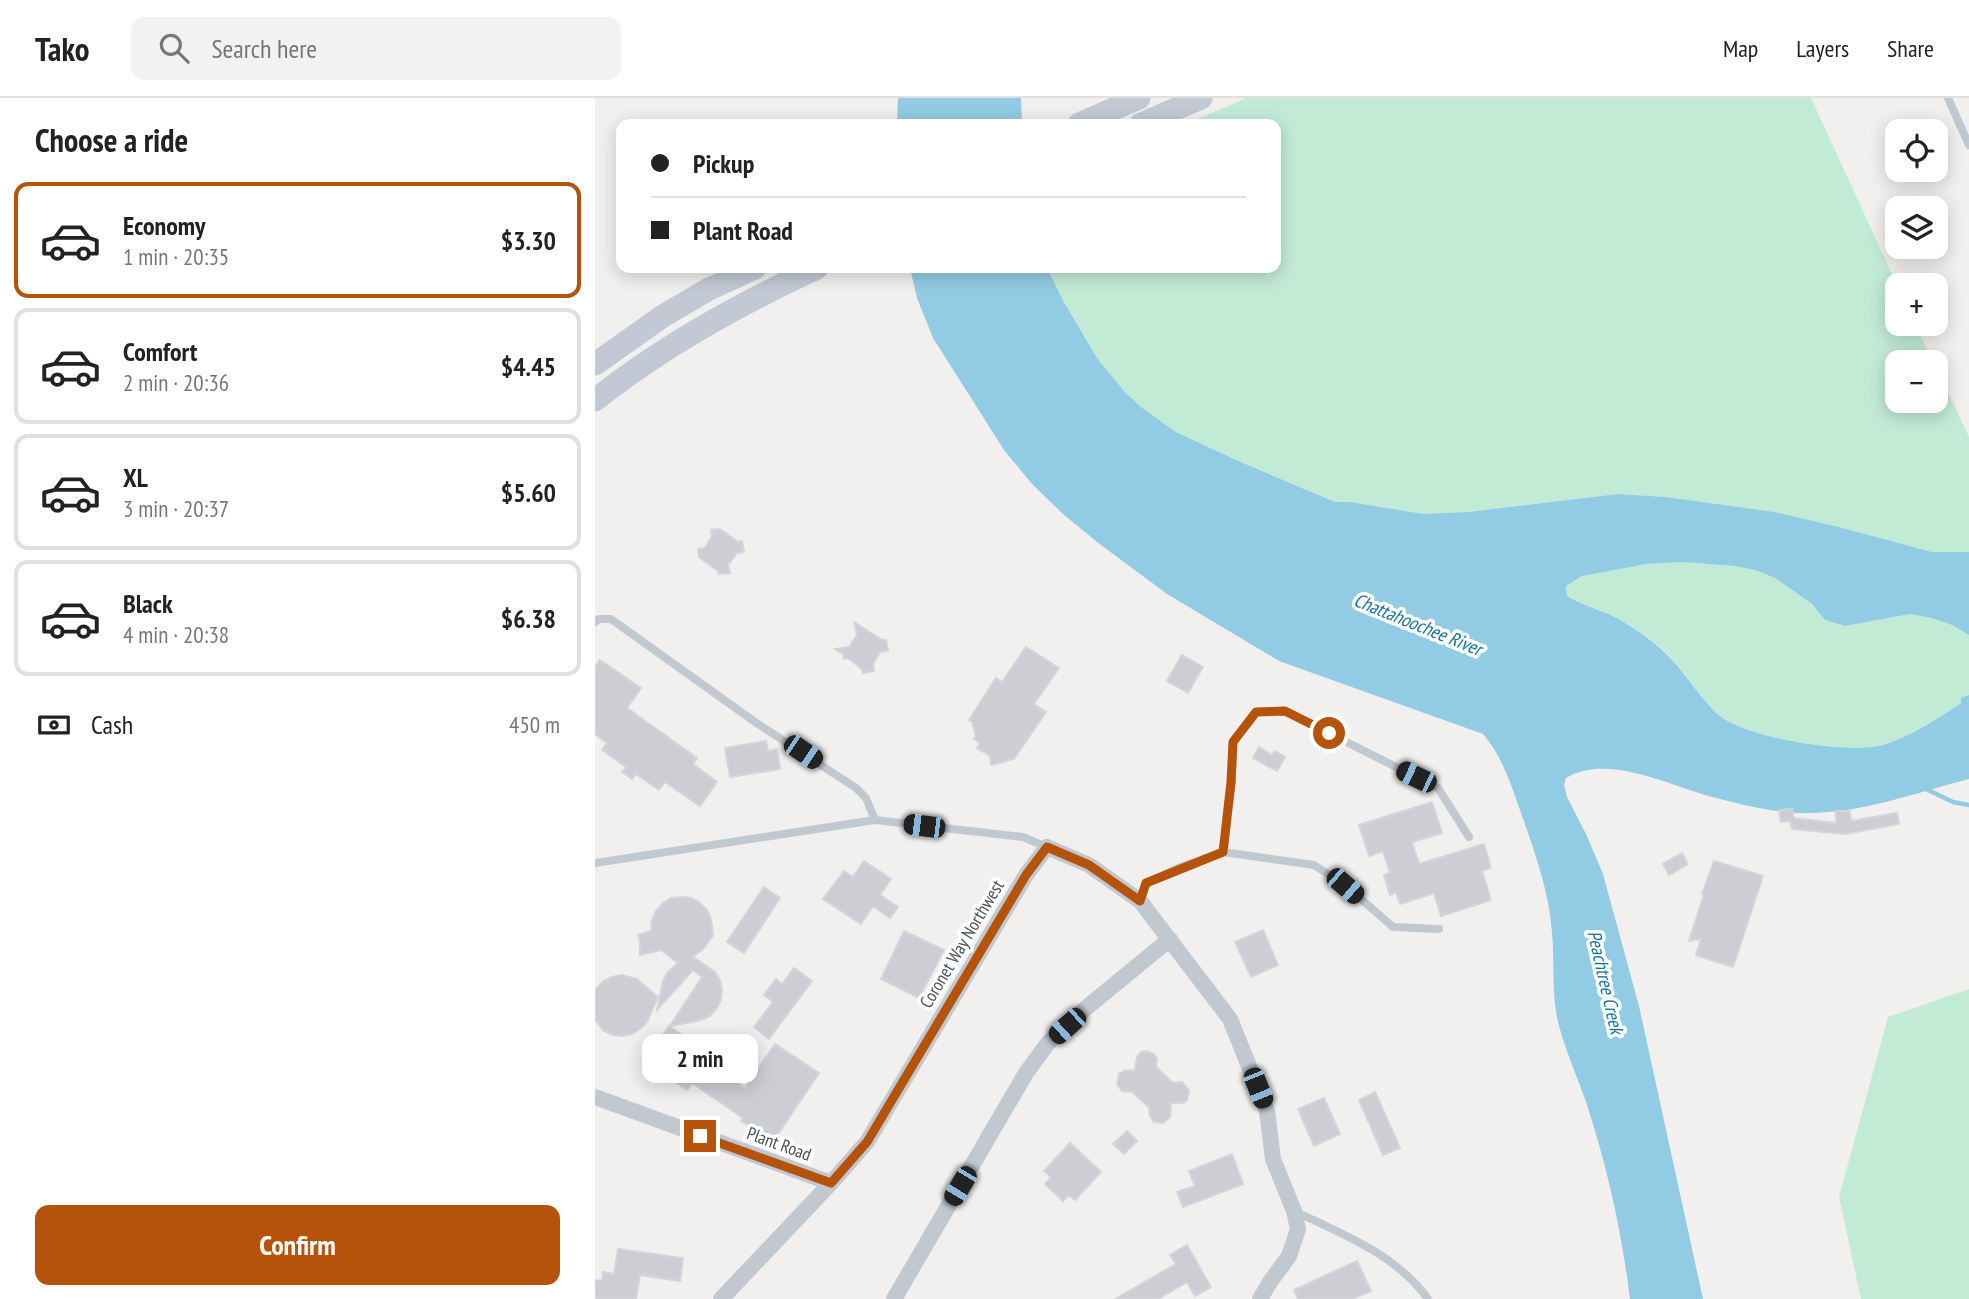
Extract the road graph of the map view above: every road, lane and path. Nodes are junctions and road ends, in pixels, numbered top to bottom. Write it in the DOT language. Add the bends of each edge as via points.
graph roads {
  1 [pos="1139,98"];
  2 [pos="1201,98"];
  3 [pos="1948,98"];
  4 [pos="1091,119"];
  5 [pos="1153,119"];
  6 [pos="1969,145"];
  7 [pos="744,273"];
  8 [pos="807,273"];
  9 [pos="595,363"];
  10 [pos="595,400"];
  11 [pos="595,622"];
  12 [pos="875,820"];
  13 [pos="1469,837"];
  14 [pos="1047,847"];
  15 [pos="1223,852"];
  16 [pos="595,863"];
  17 [pos="1140,901"];
  18 [pos="1439,929"];
  19 [pos="1170,939"];
  20 [pos="595,1097"];
  21 [pos="831,1183"];
  22 [pos="1294,1211"];
  23 [pos="721,1299"];
  24 [pos="894,1299"];
  25 [pos="1259,1299"];
  26 [pos="1428,1299"];
  1 -- 4 [label="main road"];
  2 -- 5 [label="main road"];
  3 -- 6 [label="lane"];
  7 -- 9 [label="main road" via="663,316"];
  8 -- 10 [label="main road" via="723,315"];
  11 -- 12 [label="lane" via="611,619 754,722 856,788"];
  12 -- 14 [label="lane" via="1023,837"];
  12 -- 16 [label="lane"];
  13 -- 15 [label="lane" via="1438,788 1285,711 1256,712 1233,742"];
  14 -- 17 [label="street" via="1089,865"];
  14 -- 21 [label="street, Coronet Way Northwest" via="867,1142"];
  15 -- 17 [label="lane" via="1146,883"];
  15 -- 18 [label="lane" via="1314,865 1393,928"];
  17 -- 19 [label="street"];
  19 -- 22 [label="street" via="1230,1019 1267,1111 1273,1158"];
  19 -- 24 [label="street" via="1048,1043"];
  20 -- 21 [label="street, Plant Road"];
  21 -- 23 [label="street, Coronet Way Northwest"];
  22 -- 25 [label="street" via="1298,1229 1290,1256"];
  22 -- 26 [label="lane" via="1392,1263"];
}
